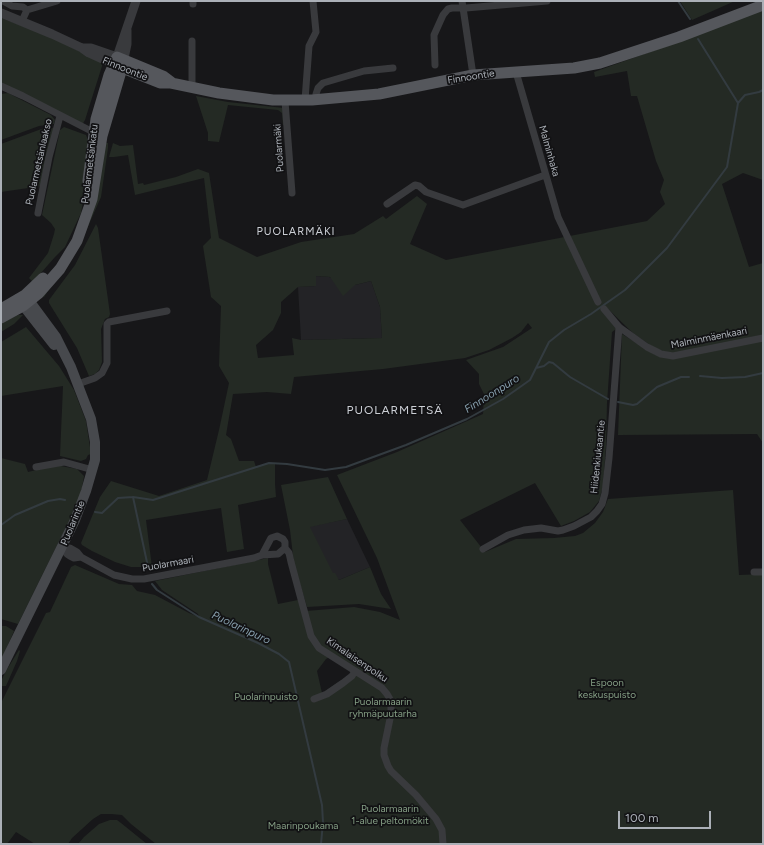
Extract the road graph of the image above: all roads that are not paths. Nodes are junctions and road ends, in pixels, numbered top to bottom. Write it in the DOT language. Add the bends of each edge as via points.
graph roads {
  1 [pos="3,1"];
  2 [pos="57,1"];
  3 [pos="136,1"];
  4 [pos="313,1"];
  5 [pos="547,1"];
  6 [pos="462,5"];
  7 [pos="758,7"];
  8 [pos="27,10"];
  9 [pos="1,14"];
  10 [pos="22,21"];
  11 [pos="192,41"];
  12 [pos="119,62"];
  13 [pos="435,65"];
  14 [pos="393,68"];
  15 [pos="516,72"];
  16 [pos="473,75"];
  17 [pos="1,86"];
  18 [pos="192,87"];
  19 [pos="285,100"];
  20 [pos="311,100"];
  21 [pos="60,116"];
  22 [pos="98,134"];
  23 [pos="545,175"];
  24 [pos="292,193"];
  25 [pos="386,204"];
  26 [pos="38,213"];
  27 [pos="24,300"];
  28 [pos="598,302"];
  29 [pos="1,308"];
  30 [pos="604,309"];
  31 [pos="167,311"];
  32 [pos="1,318"];
  33 [pos="619,327"];
  34 [pos="763,338"];
  35 [pos="78,384"];
  36 [pos="36,467"];
  37 [pos="93,470"];
  38 [pos="62,548"];
  39 [pos="284,548"];
  40 [pos="483,549"];
  41 [pos="262,555"];
  42 [pos="754,572"];
  43 [pos="763,572"];
  44 [pos="1,670"];
  45 [pos="355,671"];
  46 [pos="314,699"];
  47 [pos="443,844"];
  1 -- 8 [label="street"];
  2 -- 8 [label="street"];
  3 -- 12 [label="street" via="129,18"];
  4 -- 20 [label="street" via="316,32 309,46"];
  5 -- 6 [label="street"];
  6 -- 13 [label="street" via="448,9 438,25 434,35"];
  6 -- 16 [label="street"];
  7 -- 15 [label="main road, Finnoontie" via="600,63 574,68"];
  8 -- 10 [label="street"];
  9 -- 10 [label="street, Finnoontie"];
  10 -- 12 [label="street, Finnoontie"];
  11 -- 18 [label="street"];
  12 -- 18 [label="main road, Finnoontie"];
  12 -- 22 [label="main road, Puolarmetsänkatu" via="100,103"];
  14 -- 20 [label="street" via="364,71 323,83"];
  15 -- 16 [label="main road, Finnoontie"];
  15 -- 23 [label="street, Malminhaka"];
  16 -- 20 [label="main road, Finnoontie" via="387,93"];
  17 -- 21 [label="street"];
  18 -- 19 [label="main road, Finnoontie" via="251,98"];
  19 -- 20 [label="main road, Finnoontie"];
  19 -- 24 [label="street, Puolarmäki"];
  21 -- 22 [label="street"];
  21 -- 26 [label="street, Puolarmetsänlaakso"];
  22 -- 27 [label="main road, Puolarmetsänkatu" via="82,217 70,243"];
  23 -- 25 [label="street" via="462,205 426,192 415,185"];
  23 -- 28 [label="street, Malminhaka" via="558,217"];
  27 -- 29 [label="main road"];
  27 -- 32 [label="main road"];
  27 -- 35 [label="main road, Puolarintie" via="71,367"];
  30 -- 33 [label="street, Malminmäenkaari"];
  31 -- 35 [label="street" via="107,324 105,367 95,378"];
  33 -- 34 [label="street, Malminmäenkaari" via="647,347 661,354 673,356"];
  33 -- 40 [label="street, Hiidenkiukaantie" via="609,458 602,504 591,517 574,526 558,531 542,528 524,530 508,535"];
  35 -- 37 [label="main road, Puolarintie" via="91,419 95,442"];
  36 -- 37 [label="street" via="64,462"];
  37 -- 38 [label="main road, Puolarintie"];
  38 -- 41 [label="street, Puolarmaari" via="74,558 81,557 114,575 132,579"];
  38 -- 44 [label="main road, Puolarintie"];
  39 -- 41 [label="street, Puolarmaari" via="278,554"];
  39 -- 41 [label="street" via="283,539 274,536 268,540"];
  39 -- 45 [label="street, Kimalaisenpolku" via="291,562 311,636 319,648"];
  42 -- 43 [label="street"];
  45 -- 46 [label="street" via="327,694"];
  45 -- 47 [label="street, Kimalaisenpolku" via="382,688 391,701 384,755 391,771 436,819 442,830"];
}
